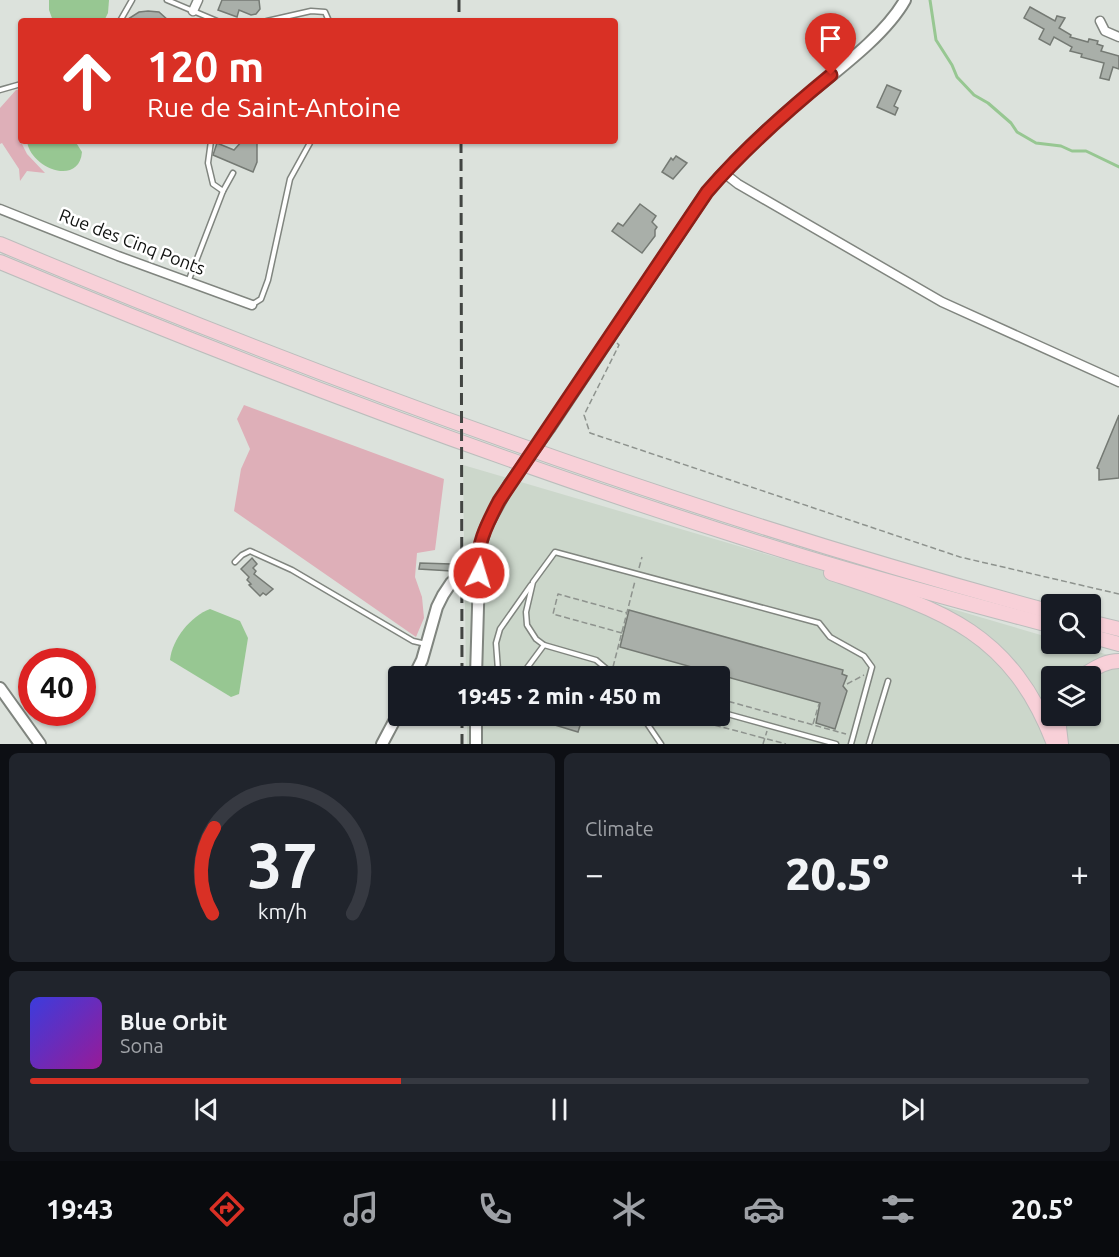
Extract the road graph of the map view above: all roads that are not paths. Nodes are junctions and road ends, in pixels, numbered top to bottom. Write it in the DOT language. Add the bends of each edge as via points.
graph roads {
  1 [pos="132,0"];
  2 [pos="167,0"];
  3 [pos="198,0"];
  4 [pos="904,0"];
  5 [pos="193,11"];
  6 [pos="122,18"];
  7 [pos="210,18"];
  8 [pos="280,18"];
  9 [pos="328,18"];
  10 [pos="1100,21"];
  11 [pos="1119,37"];
  12 [pos="18,85"];
  13 [pos="0,90"];
  14 [pos="211,144"];
  15 [pos="309,144"];
  16 [pos="233,173"];
  17 [pos="724,173"];
  18 [pos="223,191"];
  19 [pos="0,209"];
  20 [pos="0,244"];
  21 [pos="0,262"];
  22 [pos="188,282"];
  23 [pos="252,305"];
  24 [pos="1119,381"];
  25 [pos="789,552"];
  26 [pos="476,560"];
  27 [pos="235,562"];
  28 [pos="533,582"];
  29 [pos="1041,609"];
  30 [pos="1041,623"];
  31 [pos="1101,625"];
  32 [pos="1119,629"];
  33 [pos="1101,639"];
  34 [pos="427,644"];
  35 [pos="1119,644"];
  36 [pos="544,645"];
  37 [pos="1119,661"];
  38 [pos="418,666"];
  39 [pos="476,666"];
  40 [pos="605,666"];
  41 [pos="1098,666"];
  42 [pos="888,681"];
  43 [pos="0,688"];
  44 [pos="730,715"];
  45 [pos="392,726"];
  46 [pos="476,726"];
  47 [pos="649,726"];
  48 [pos="1059,726"];
  49 [pos="40,744"];
  50 [pos="382,744"];
  51 [pos="476,744"];
  52 [pos="661,744"];
  53 [pos="836,744"];
  54 [pos="851,744"];
  55 [pos="869,744"];
  56 [pos="1054,744"];
  57 [pos="1061,744"];
  1 -- 6 [label="lane"];
  2 -- 5 [label="lane"];
  3 -- 5 [label="street"];
  4 -- 17 [label="street" via="881,31 788,111"];
  5 -- 7 [label="lane"];
  8 -- 9 [label="lane" via="311,11 325,12"];
  10 -- 11 [label="street" via="1105,31"];
  12 -- 13 [label="lane"];
  14 -- 18 [label="lane" via="208,163 213,184"];
  15 -- 23 [label="lane" via="286,191 264,292"];
  16 -- 18 [label="lane"];
  17 -- 24 [label="street" via="942,302"];
  17 -- 26 [label="street, bridge" via="702,199 509,485 486,527"];
  18 -- 22 [label="lane"];
  19 -- 22 [label="street, Rue des Cinq Ponts"];
  20 -- 29 [label="highway" via="240,343 492,436 790,536"];
  21 -- 25 [label="highway" via="424,430"];
  22 -- 23 [label="street, Rue des Cinq Ponts"];
  25 -- 30 [label="highway"];
  25 -- 56 [label="highway" via="802,563 931,608 981,638 1029,691"];
  26 -- 34 [label="street" via="443,595"];
  26 -- 39 [label="street"];
  27 -- 34 [label="lane" via="250,551 292,570 413,641"];
  28 -- 36 [label="lane" via="527,625"];
  28 -- 36 [label="lane" via="500,629 495,643 498,670 521,676"];
  28 -- 54 [label="lane" via="555,552 819,623 830,637 864,656 872,667"];
  31 -- 32 [label="highway"];
  33 -- 35 [label="highway"];
  34 -- 38 [label="street"];
  36 -- 40 [label="lane"];
  37 -- 41 [label="highway"];
  42 -- 55 [label="lane"];
  43 -- 49 [label="street"];
  44 -- 53 [label="lane"];
  45 -- 50 [label="street"];
  46 -- 51 [label="street"];
  47 -- 52 [label="lane"];
  48 -- 57 [label="highway"];
}
